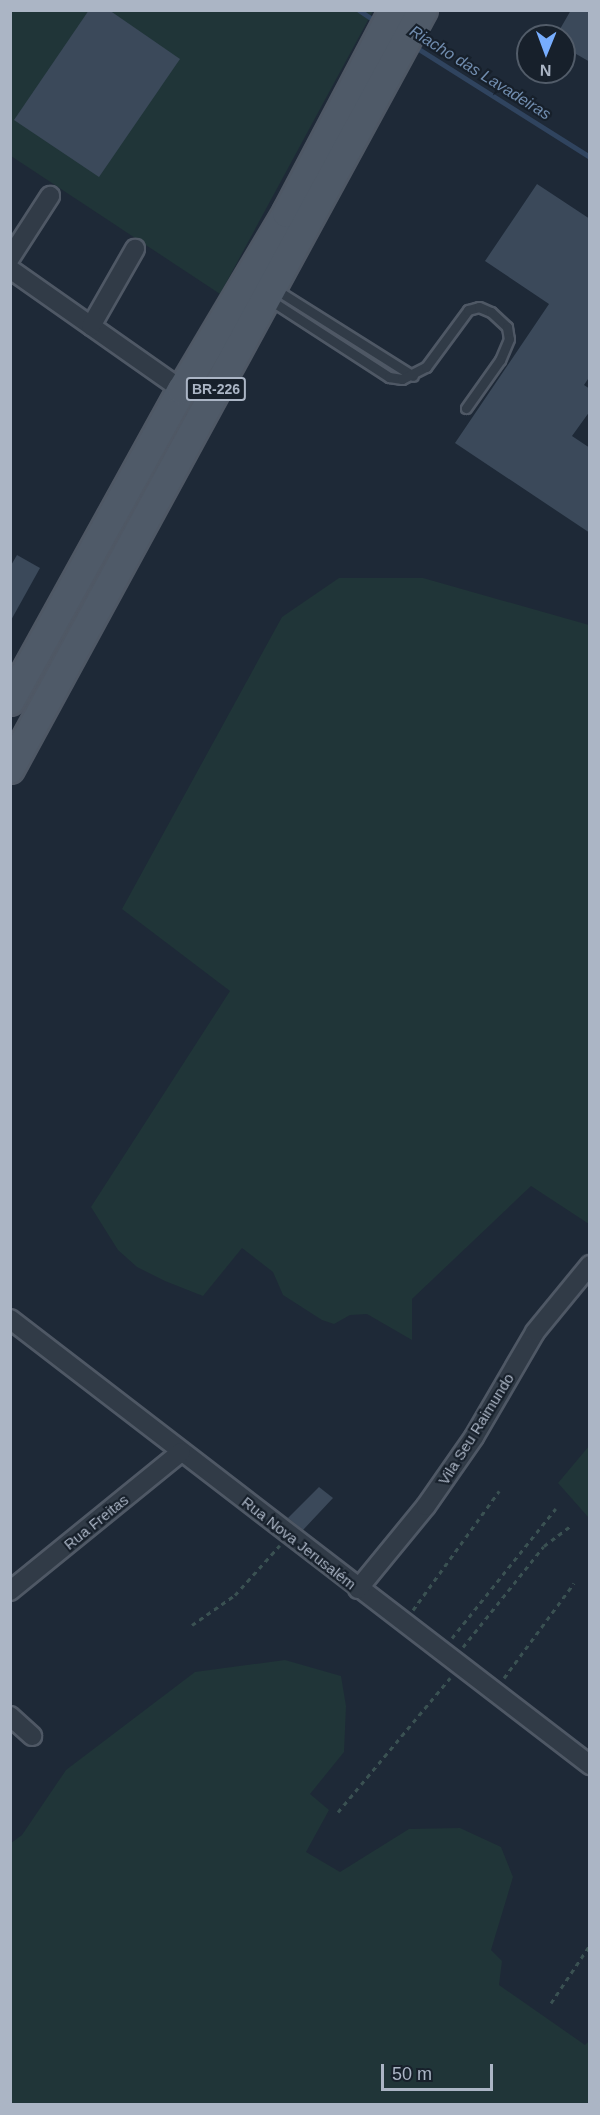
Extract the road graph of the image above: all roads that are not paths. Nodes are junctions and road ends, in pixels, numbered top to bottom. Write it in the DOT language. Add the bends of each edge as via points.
graph roads {
  1 [pos="394,10"];
  2 [pos="423,10"];
  3 [pos="50,196"];
  4 [pos="135,249"];
  5 [pos="10,258"];
  6 [pos="10,269"];
  7 [pos="268,291"];
  8 [pos="91,326"];
  9 [pos="413,376"];
  10 [pos="182,390"];
  11 [pos="466,408"];
  12 [pos="10,701"];
  13 [pos="10,769"];
  14 [pos="590,1265"];
  15 [pos="10,1319"];
  16 [pos="181,1452"];
  17 [pos="358,1589"];
  18 [pos="10,1592"];
  19 [pos="10,1716"];
  20 [pos="32,1736"];
  21 [pos="590,1765"];
  1 -- 10 [label="main road, BR-226" via="287,213"];
  2 -- 7 [label="main road, BR-226"];
  3 -- 5 [label="street"];
  4 -- 8 [label="street"];
  6 -- 8 [label="street"];
  7 -- 9 [label="lane"];
  7 -- 9 [label="lane" via="389,377"];
  7 -- 13 [label="main road, BR-226"];
  8 -- 10 [label="street"];
  9 -- 11 [label="lane" via="426,367 468,310 479,307 491,312 507,327 509,339 500,360"];
  10 -- 12 [label="main road, BR-226"];
  14 -- 17 [label="street, Vila Seu Raimundo" via="535,1332 474,1437 426,1506"];
  15 -- 16 [label="street, Rua Nova Jerusalém"];
  16 -- 17 [label="street, Rua Nova Jerusalém"];
  16 -- 18 [label="street, Rua Freitas"];
  17 -- 21 [label="street, Rua Nova Jerusalém"];
  19 -- 20 [label="street"];
}
